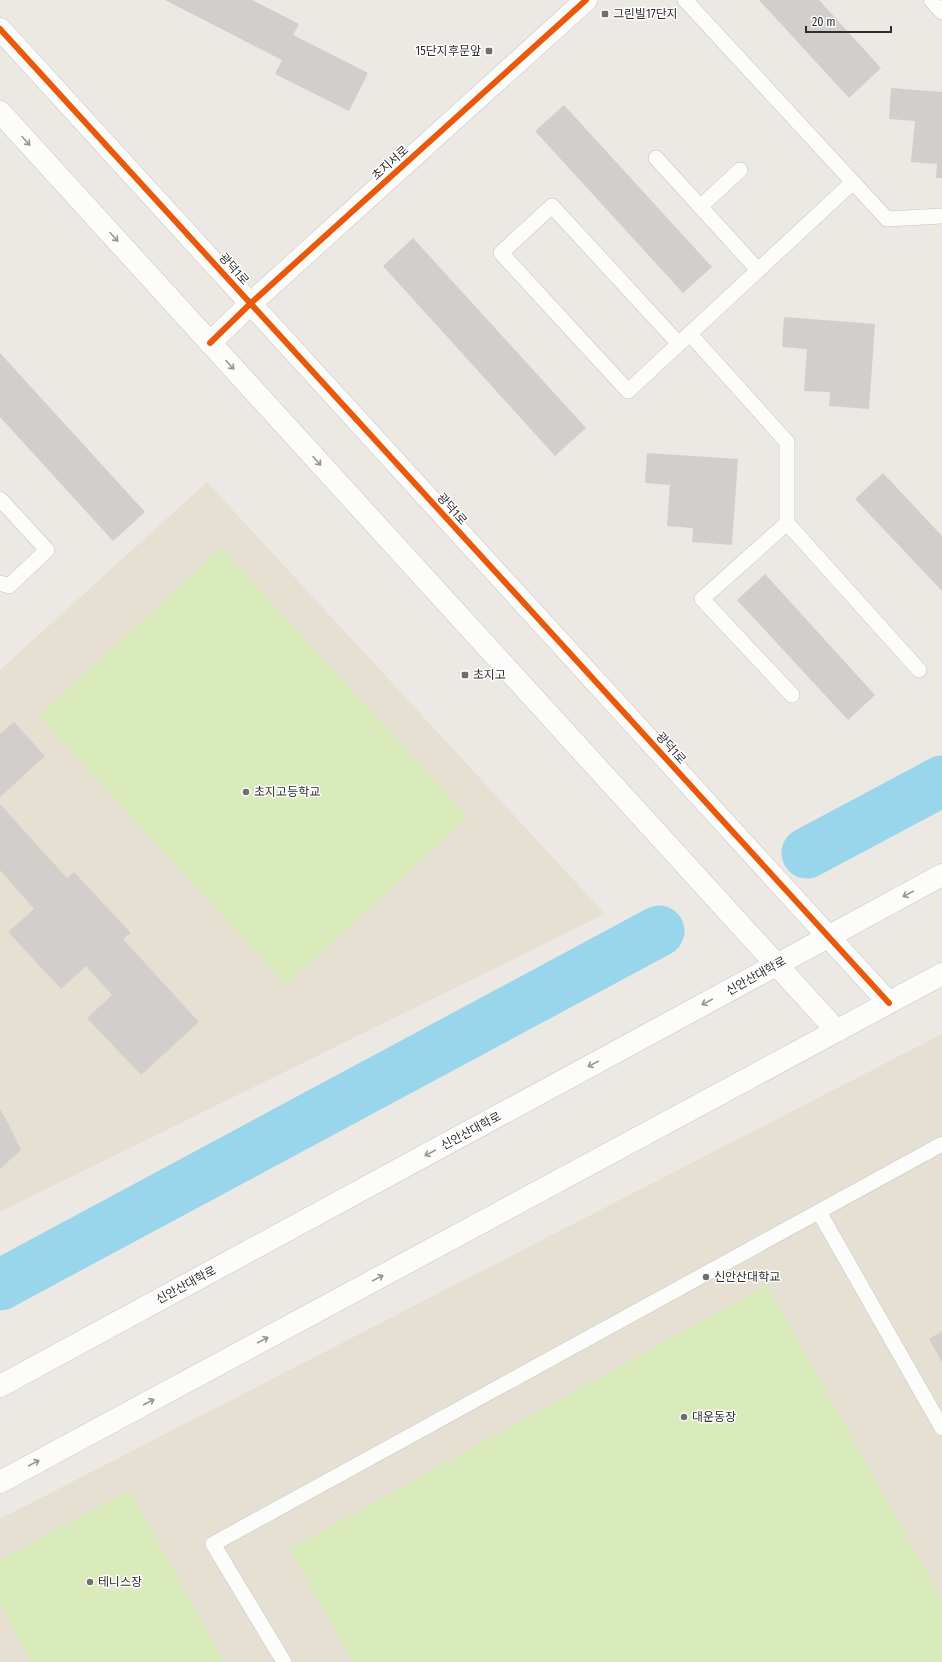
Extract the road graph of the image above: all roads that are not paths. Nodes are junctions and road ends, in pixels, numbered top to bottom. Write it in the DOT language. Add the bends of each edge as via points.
graph roads {
  1 [pos="586,0"];
  2 [pos="685,0"];
  3 [pos="931,0"];
  4 [pos="942,12"];
  5 [pos="0,29"];
  6 [pos="0,112"];
  7 [pos="656,158"];
  8 [pos="740,170"];
  9 [pos="853,182"];
  10 [pos="700,208"];
  11 [pos="942,216"];
  12 [pos="758,270"];
  13 [pos="250,304"];
  14 [pos="690,334"];
  15 [pos="210,343"];
  16 [pos="679,344"];
  17 [pos="0,499"];
  18 [pos="787,522"];
  19 [pos="0,583"];
  20 [pos="919,670"];
  21 [pos="792,695"];
  22 [pos="942,875"];
  23 [pos="828,937"];
  24 [pos="776,965"];
  25 [pos="942,974"];
  26 [pos="889,1003"];
  27 [pos="837,1031"];
  28 [pos="942,1144"];
  29 [pos="819,1212"];
  30 [pos="0,1386"];
  31 [pos="942,1428"];
  32 [pos="0,1482"];
  33 [pos="284,1662"];
  1 -- 13 [label="street, 초지서로"];
  2 -- 9 [label="lane"];
  3 -- 4 [label="lane"];
  5 -- 13 [label="street, 광덕1로"];
  6 -- 15 [label="street, one-way"];
  7 -- 10 [label="lane"];
  8 -- 10 [label="lane"];
  9 -- 11 [label="lane" via="887,219"];
  9 -- 12 [label="lane"];
  10 -- 12 [label="lane"];
  12 -- 14 [label="lane"];
  13 -- 15 [label="street, 초지서로"];
  13 -- 23 [label="street, 광덕1로"];
  14 -- 16 [label="lane"];
  14 -- 18 [label="lane" via="787,442"];
  15 -- 24 [label="street, one-way"];
  16 -- 16 [label="lane" via="552,206 501,252 628,392"];
  17 -- 19 [label="lane" via="47,550 9,586"];
  18 -- 20 [label="lane"];
  18 -- 21 [label="lane" via="702,599"];
  22 -- 23 [label="street, 신안산대학로, one-way"];
  23 -- 24 [label="street, 신안산대학로"];
  23 -- 26 [label="street, 광덕1로"];
  24 -- 27 [label="street"];
  24 -- 30 [label="street, 신안산대학로, one-way"];
  25 -- 26 [label="street"];
  26 -- 27 [label="street"];
  32 -- 27 [label="street, one-way"];
  28 -- 29 [label="lane"];
  29 -- 31 [label="lane"];
  29 -- 33 [label="lane" via="213,1544"];
}
